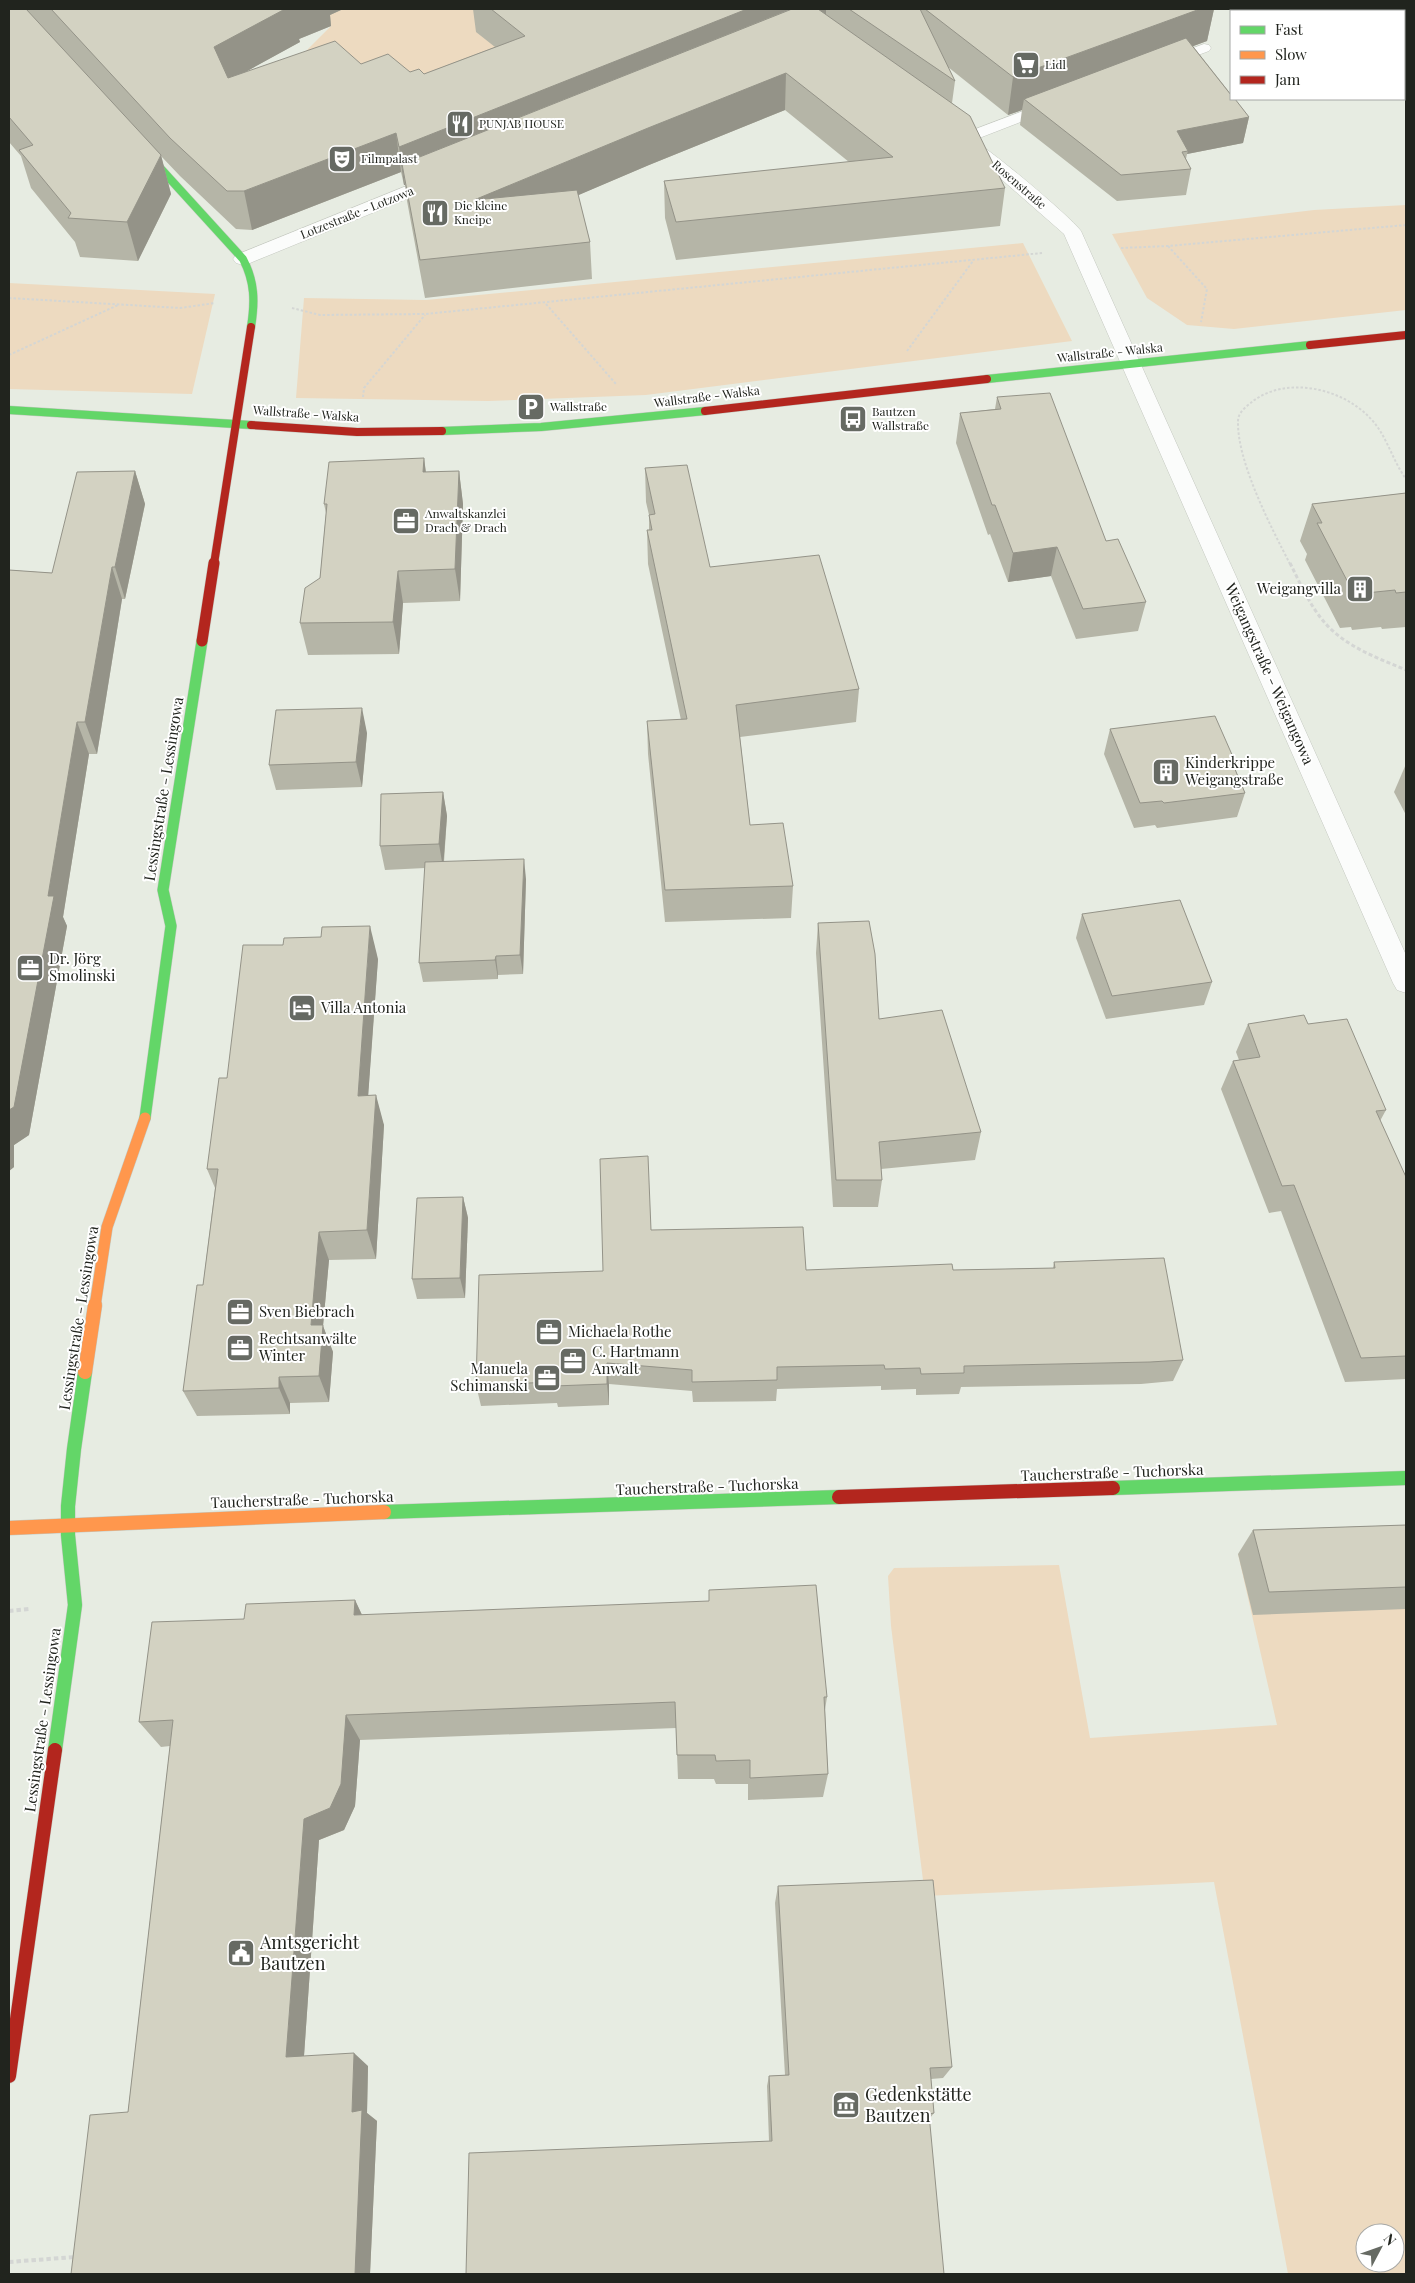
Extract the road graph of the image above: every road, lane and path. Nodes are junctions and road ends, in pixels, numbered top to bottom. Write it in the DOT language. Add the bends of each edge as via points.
graph roads {
  1 [pos="1204,48"];
  2 [pos="1158,66"];
  3 [pos="1065,101"];
  4 [pos="947,128"];
  5 [pos="962,139"];
  6 [pos="136,141"];
  7 [pos="456,172"];
  8 [pos="1406,225"];
  9 [pos="1168,246"];
  10 [pos="1080,250"];
  11 [pos="243,259"];
  12 [pos="973,261"];
  13 [pos="9,298"];
  14 [pos="256,298"];
  15 [pos="545,304"];
  16 [pos="118,305"];
  17 [pos="426,314"];
  18 [pos="1406,335"];
  19 [pos="9,355"];
  20 [pos="1210,356"];
  21 [pos="1131,365"];
  22 [pos="879,390"];
  23 [pos="9,410"];
  24 [pos="646,418"];
  25 [pos="235,423"];
  26 [pos="357,432"];
  27 [pos="1406,479"];
  28 [pos="1406,670"];
  29 [pos="1406,983"];
  30 [pos="1406,1478"];
  31 [pos="68,1526"];
  32 [pos="9,1528"];
  33 [pos="9,2076"];
  34 [pos="78,2257"];
  35 [pos="9,2262"];
  1 -- 2 [label="lane"];
  3 -- 5 [label="lane"];
  4 -- 5 [label="street, Rosenstraße"];
  5 -- 10 [label="street, Rosenstraße" via="1072,231"];
  6 -- 11 [label="street"];
  7 -- 11 [label="street, Lotzestraße - Lotzowa"];
  8 -- 9 [label="path"];
  9 -- 10 [label="path"];
  9 -- 20 [label="path" via="1207,289 1199,333"];
  10 -- 12 [label="path"];
  10 -- 21 [label="street, Rosenstraße"];
  11 -- 14 [label="street" via="251,273"];
  12 -- 15 [label="path"];
  12 -- 22 [label="path"];
  13 -- 16 [label="path"];
  14 -- 16 [label="path" via="180,308"];
  14 -- 17 [label="path" via="320,314"];
  14 -- 25 [label="street, Lessingstraße - Lessingowa"];
  15 -- 17 [label="path"];
  15 -- 24 [label="path"];
  16 -- 19 [label="path"];
  17 -- 26 [label="path" via="364,388"];
  18 -- 20 [label="street, Wallstraße - Walska"];
  20 -- 21 [label="street, Wallstraße - Walska"];
  21 -- 22 [label="street, Wallstraße - Walska"];
  21 -- 29 [label="street, Weigangstraße - Weigangowa"];
  22 -- 24 [label="street, Wallstraße - Walska"];
  23 -- 25 [label="street, Wallstraße - Walska"];
  24 -- 26 [label="street, Wallstraße - Walska" via="485,431"];
  25 -- 26 [label="street, Wallstraße - Walska"];
  25 -- 31 [label="street, Lessingstraße - Lessingowa" via="163,890 171,926 144,1123 107,1227 73,1447"];
  27 -- 28 [label="path" via="1369,416 1335,394 1301,387 1267,392 1254,398 1238,418 1237,434 1254,487 1315,608 1325,623 1358,649"];
  30 -- 31 [label="street, Taucherstraße - Tuchorska" via="211,1518"];
  31 -- 32 [label="street, Taucherstraße - Tuchorska"];
  31 -- 33 [label="street, Lessingstraße - Lessingowa" via="75,1605"];
  34 -- 35 [label="path"];
}
